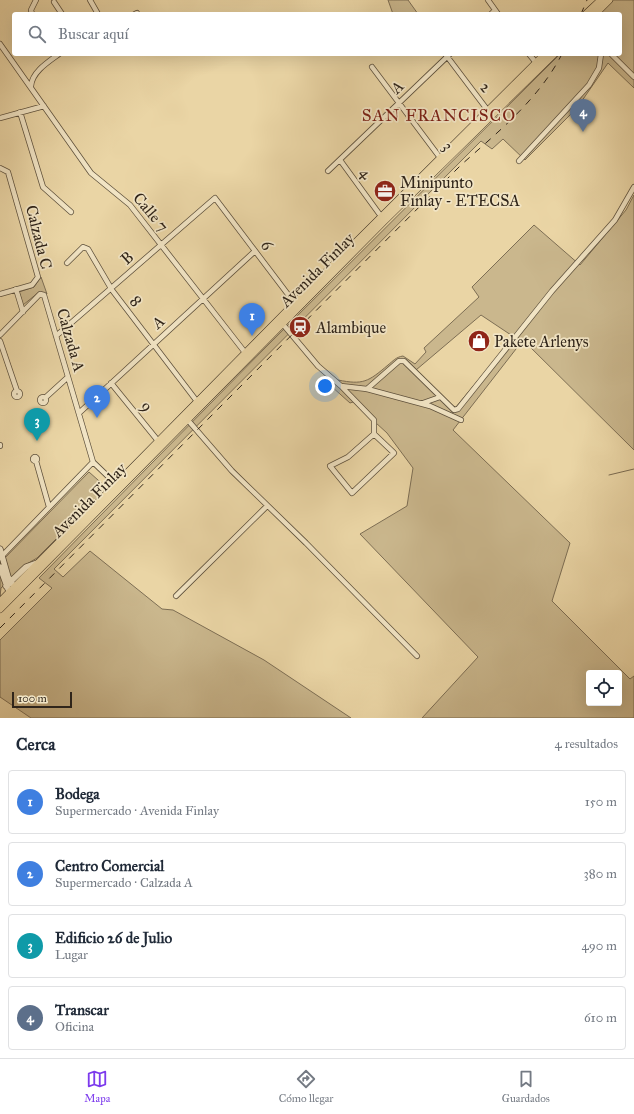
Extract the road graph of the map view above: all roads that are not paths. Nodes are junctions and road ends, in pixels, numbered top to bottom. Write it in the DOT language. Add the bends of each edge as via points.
graph roads {
  1 [pos="36,0"];
  2 [pos="90,0"];
  3 [pos="488,0"];
  4 [pos="601,0"];
  5 [pos="609,0"];
  6 [pos="54,2"];
  7 [pos="32,12"];
  8 [pos="61,12"];
  9 [pos="97,12"];
  10 [pos="497,12"];
  11 [pos="595,12"];
  12 [pos="0,44"];
  13 [pos="55,56"];
  14 [pos="446,56"];
  15 [pos="448,56"];
  16 [pos="531,56"];
  17 [pos="545,56"];
  18 [pos="551,56"];
  19 [pos="601,56"];
  20 [pos="613,56"];
  21 [pos="538,65"];
  22 [pos="372,67"];
  23 [pos="634,77"];
  24 [pos="31,86"];
  25 [pos="400,103"];
  26 [pos="44,106"];
  27 [pos="20,112"];
  28 [pos="490,114"];
  29 [pos="0,118"];
  30 [pos="340,160"];
  31 [pos="443,161"];
  32 [pos="519,161"];
  33 [pos="0,168"];
  34 [pos="328,171"];
  35 [pos="634,187"];
  36 [pos="215,198"];
  37 [pos="71,212"];
  38 [pos="383,219"];
  39 [pos="161,245"];
  40 [pos="255,251"];
  41 [pos="67,263"];
  42 [pos="16,289"];
  43 [pos="112,290"];
  44 [pos="0,294"];
  45 [pos="203,298"];
  46 [pos="296,306"];
  47 [pos="23,312"];
  48 [pos="281,322"];
  49 [pos="0,335"];
  50 [pos="56,336"];
  51 [pos="0,341"];
  52 [pos="152,344"];
  53 [pos="247,355"];
  54 [pos="68,377"];
  55 [pos="111,383"];
  56 [pos="341,386"];
  57 [pos="367,389"];
  58 [pos="17,391"];
  59 [pos="440,397"];
  60 [pos="45,398"];
  61 [pos="199,404"];
  62 [pos="422,404"];
  63 [pos="79,413"];
  64 [pos="185,418"];
  65 [pos="461,420"];
  66 [pos="374,434"];
  67 [pos="161,443"];
  68 [pos="36,461"];
  69 [pos="93,462"];
  70 [pos="118,486"];
  71 [pos="267,506"];
  72 [pos="49,507"];
  73 [pos="0,549"];
  74 [pos="1,557"];
  75 [pos="0,567"];
  76 [pos="12,588"];
  77 [pos="176,596"];
  78 [pos="0,602"];
  79 [pos="0,609"];
  80 [pos="417,656"];
  1 -- 7 [label="street"];
  2 -- 9 [label="street"];
  3 -- 10 [label="street"];
  4 -- 11 [label="highway"];
  5 -- 11 [label="highway"];
  6 -- 8 [label="street"];
  12 -- 24 [label="street, Calle 7"];
  13 -- 24 [label="street" via="36,74"];
  14 -- 25 [label="street, A"];
  15 -- 28 [label="street, 2"];
  16 -- 21 [label="street"];
  17 -- 21 [label="highway, Avenida Finlay"];
  18 -- 21 [label="highway, Avenida Finlay"];
  19 -- 32 [label="street" via="599,68 589,85"];
  20 -- 23 [label="street"];
  21 -- 28 [label="highway, Avenida Finlay"];
  22 -- 25 [label="street, 3"];
  24 -- 26 [label="street, Calle 7"];
  25 -- 30 [label="street, A"];
  25 -- 31 [label="street, 3"];
  26 -- 27 [label="street"];
  26 -- 39 [label="street, Calle 7" via="91,173 130,205"];
  27 -- 29 [label="street"];
  27 -- 37 [label="street" via="43,187"];
  28 -- 31 [label="highway, Avenida Finlay"];
  30 -- 34 [label="street, A"];
  30 -- 38 [label="street, 4"];
  31 -- 38 [label="highway, Avenida Finlay"];
  33 -- 42 [label="street, Calzada C" via="8,172 38,277 32,284"];
  35 -- 59 [label="street" via="615,220 552,291 458,409 454,410"];
  36 -- 39 [label="street, B"];
  36 -- 40 [label="street, 6"];
  38 -- 46 [label="highway, Avenida Finlay"];
  39 -- 43 [label="street, B"];
  39 -- 45 [label="street, Calle 7"];
  40 -- 45 [label="street, A"];
  40 -- 46 [label="street, 6"];
  41 -- 43 [label="street, 8" via="83,247 88,249"];
  42 -- 44 [label="street, Calzada C"];
  42 -- 47 [label="street"];
  43 -- 50 [label="street, B"];
  43 -- 52 [label="street, 8"];
  45 -- 52 [label="street, A"];
  45 -- 53 [label="street, Calle 7"];
  46 -- 48 [label="highway, Avenida Finlay"];
  47 -- 49 [label="street, Calzada A"];
  47 -- 50 [label="street, Calzada A" via="40,294 44,295"];
  48 -- 53 [label="highway, Avenida Finlay"];
  48 -- 56 [label="street" via="318,366"];
  50 -- 54 [label="street, Calzada A"];
  51 -- 58 [label="street"];
  52 -- 55 [label="street, A"];
  52 -- 61 [label="street, 8"];
  53 -- 61 [label="highway, Avenida Finlay"];
  54 -- 60 [label="street"];
  54 -- 63 [label="street, Calzada A"];
  55 -- 63 [label="street, A"];
  55 -- 67 [label="street, 9"];
  56 -- 57 [label="street"];
  56 -- 66 [label="street" via="374,420"];
  57 -- 59 [label="street" via="399,361 404,361"];
  57 -- 62 [label="street"];
  59 -- 62 [label="street"];
  61 -- 64 [label="highway, Avenida Finlay"];
  62 -- 65 [label="street"];
  63 -- 69 [label="street, Calzada A"];
  64 -- 67 [label="highway, Avenida Finlay"];
  64 -- 71 [label="street"];
  66 -- 66 [label="street" via="348,457 330,466 352,492 394,453"];
  67 -- 70 [label="highway, Avenida Finlay"];
  68 -- 72 [label="street"];
  69 -- 70 [label="street"];
  69 -- 72 [label="street"];
  70 -- 76 [label="highway, Avenida Finlay"];
  70 -- 76 [label="highway, Avenida Finlay"];
  71 -- 77 [label="street"];
  71 -- 80 [label="street"];
  72 -- 74 [label="street"];
  73 -- 74 [label="street"];
  74 -- 76 [label="street"];
  75 -- 76 [label="street"];
  76 -- 78 [label="highway, Avenida Finlay"];
  76 -- 79 [label="highway, Avenida Finlay"];
}
